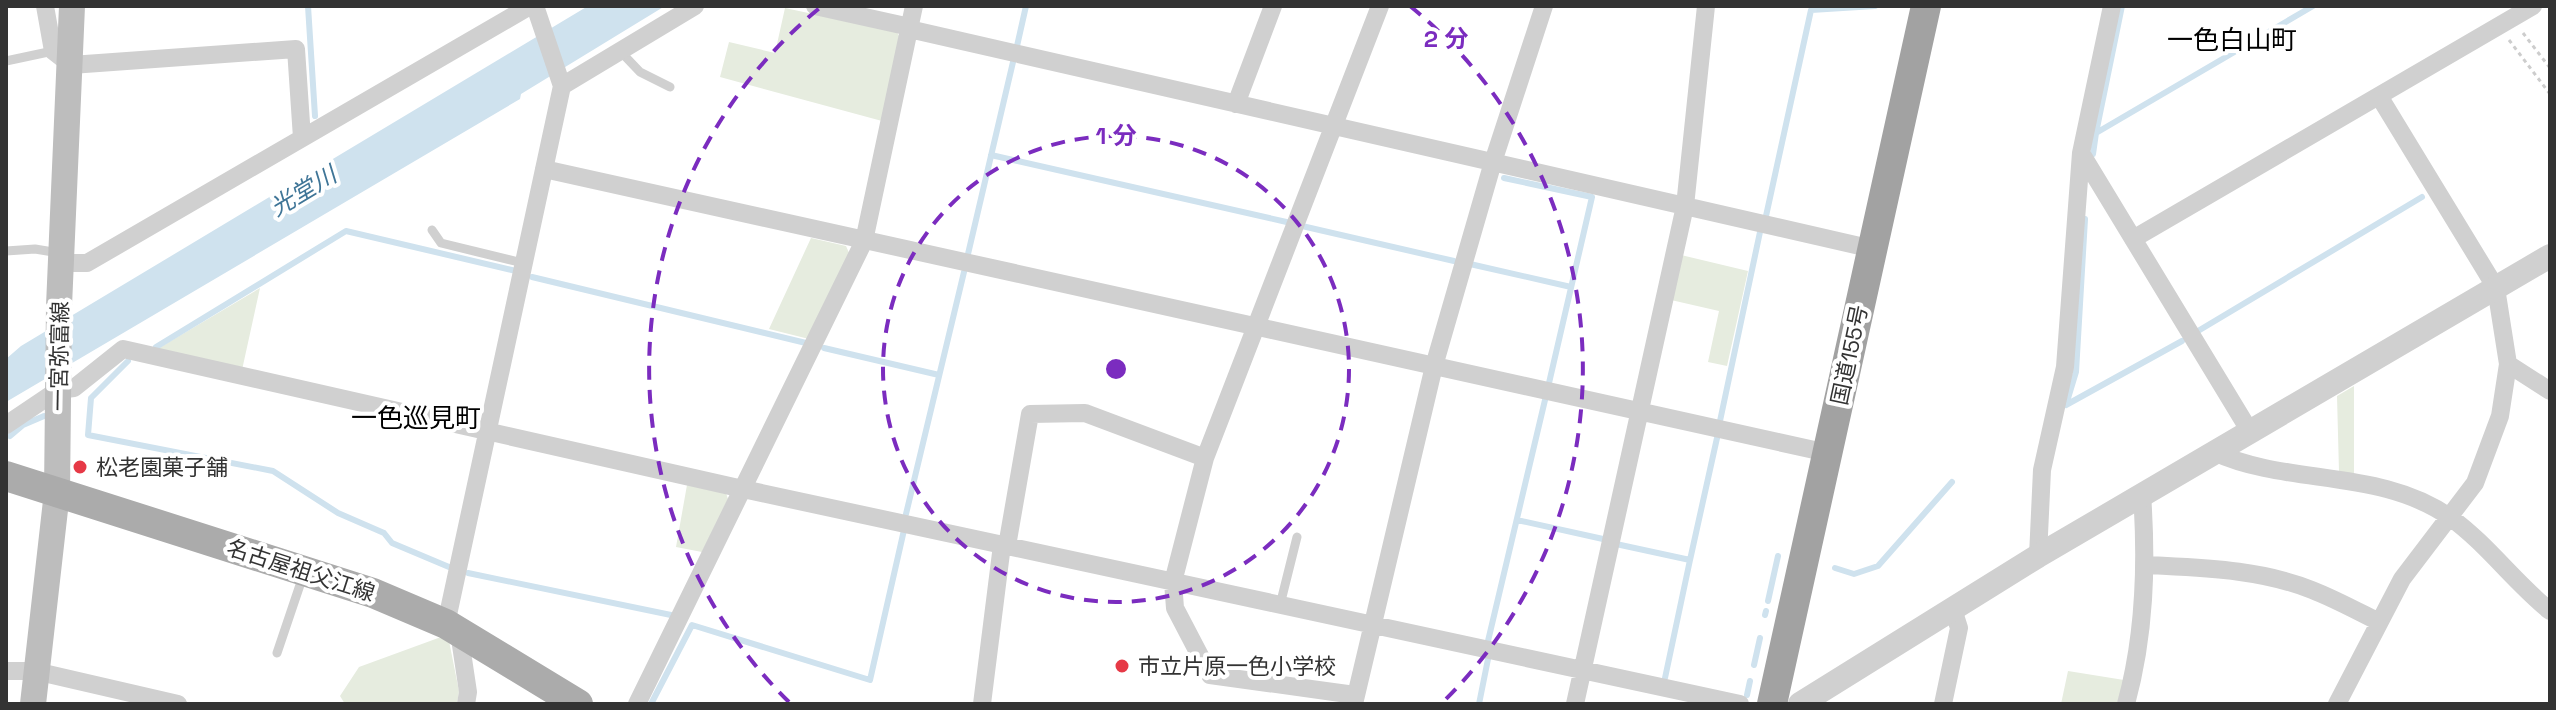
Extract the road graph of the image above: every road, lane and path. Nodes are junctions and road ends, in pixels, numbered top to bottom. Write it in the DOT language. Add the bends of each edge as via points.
graph roads {
  1 [pos="45,6"];
  2 [pos="72,6"];
  3 [pos="695,6"];
  4 [pos="815,6"];
  5 [pos="914,6"];
  6 [pos="1273,6"];
  7 [pos="1380,6"];
  8 [pos="1544,6"];
  9 [pos="1706,6"];
  10 [pos="1926,6"];
  11 [pos="2112,6"];
  12 [pos="2533,6"];
  13 [pos="535,10"];
  14 [pos="2505,22"];
  15 [pos="910,28"];
  16 [pos="620,51"];
  17 [pos="62,58"];
  18 [pos="6,61"];
  19 [pos="2550,68"];
  20 [pos="561,85"];
  21 [pos="670,87"];
  22 [pos="2550,94"];
  23 [pos="2379,96"];
  24 [pos="1236,104"];
  25 [pos="1335,126"];
  26 [pos="302,138"];
  27 [pos="2081,153"];
  28 [pos="1493,162"];
  29 [pos="544,169"];
  30 [pos="1685,206"];
  31 [pos="432,230"];
  32 [pos="2133,239"];
  33 [pos="864,241"];
  34 [pos="1873,249"];
  35 [pos="6,251"];
  36 [pos="2550,256"];
  37 [pos="62,258"];
  38 [pos="523,263"];
  39 [pos="2496,288"];
  40 [pos="1255,327"];
  41 [pos="2508,364"];
  42 [pos="1434,366"];
  43 [pos="58,387"];
  44 [pos="2550,391"];
  45 [pos="1638,411"];
  46 [pos="6,425"];
  47 [pos="488,429"];
  48 [pos="2249,430"];
  49 [pos="2214,452"];
  50 [pos="1828,453"];
  51 [pos="1205,458"];
  52 [pos="6,476"];
  53 [pos="743,489"];
  54 [pos="57,492"];
  55 [pos="2142,494"];
  56 [pos="2450,518"];
  57 [pos="1297,537"];
  58 [pos="1004,545"];
  59 [pos="2038,556"];
  60 [pos="2147,565"];
  61 [pos="305,571"];
  62 [pos="1173,582"];
  63 [pos="1280,605"];
  64 [pos="1953,609"];
  65 [pos="2550,611"];
  66 [pos="2379,622"];
  67 [pos="1371,624"];
  68 [pos="453,628"];
  69 [pos="277,653"];
  70 [pos="1583,670"];
  71 [pos="6,671"];
  72 [pos="35,671"];
  73 [pos="1355,700"];
  74 [pos="33,704"];
  75 [pos="178,704"];
  76 [pos="466,704"];
  77 [pos="578,704"];
  78 [pos="637,704"];
  79 [pos="982,704"];
  80 [pos="1575,704"];
  81 [pos="1740,704"];
  82 [pos="1772,704"];
  83 [pos="1800,704"];
  84 [pos="1943,704"];
  85 [pos="2126,704"];
  86 [pos="2337,704"];
  1 -- 17 [label="street"];
  2 -- 17 [label="main road, 一宮弥富線"];
  3 -- 16 [label="street"];
  4 -- 15 [label="street"];
  5 -- 15 [label="street"];
  6 -- 24 [label="street"];
  7 -- 25 [label="street"];
  8 -- 28 [label="street"];
  9 -- 30 [label="street"];
  10 -- 34 [label="highway, 国道155号"];
  11 -- 27 [label="street"];
  12 -- 14 [label="street"];
  13 -- 20 [label="street"];
  13 -- 26 [label="street"];
  14 -- 19 [label="path"];
  14 -- 22 [label="path"];
  14 -- 23 [label="street"];
  15 -- 24 [label="street"];
  15 -- 33 [label="street"];
  16 -- 20 [label="street"];
  16 -- 21 [label="lane" via="640,72"];
  17 -- 18 [label="lane"];
  17 -- 26 [label="street" via="296,49"];
  17 -- 37 [label="main road, 一宮弥富線"];
  20 -- 29 [label="street"];
  23 -- 32 [label="street"];
  23 -- 39 [label="street"];
  24 -- 25 [label="street"];
  25 -- 28 [label="street"];
  25 -- 40 [label="street"];
  26 -- 37 [label="street" via="87,263"];
  27 -- 32 [label="street"];
  27 -- 59 [label="street" via="2065,367 2042,470"];
  28 -- 30 [label="street"];
  28 -- 42 [label="street"];
  29 -- 33 [label="street"];
  29 -- 38 [label="street"];
  30 -- 34 [label="street"];
  30 -- 45 [label="street"];
  31 -- 38 [label="lane" via="441,243"];
  32 -- 48 [label="street"];
  33 -- 40 [label="street"];
  33 -- 53 [label="street"];
  34 -- 50 [label="highway, 国道155号"];
  35 -- 37 [label="lane" via="35,249"];
  36 -- 39 [label="street"];
  37 -- 43 [label="main road, 一宮弥富線"];
  38 -- 47 [label="street"];
  39 -- 41 [label="street"];
  39 -- 48 [label="street"];
  40 -- 42 [label="street"];
  40 -- 51 [label="street"];
  41 -- 44 [label="street"];
  41 -- 56 [label="street" via="2500,416 2475,483"];
  42 -- 45 [label="street"];
  42 -- 67 [label="street"];
  43 -- 46 [label="street"];
  43 -- 47 [label="street" via="74,388 123,349"];
  43 -- 54 [label="main road, 一宮弥富線"];
  45 -- 50 [label="street"];
  45 -- 70 [label="street"];
  47 -- 53 [label="street"];
  47 -- 68 [label="street"];
  48 -- 49 [label="street"];
  49 -- 55 [label="street"];
  49 -- 56 [label="street" via="2239,463 2348,480 2401,495"];
  50 -- 82 [label="highway, 国道155号"];
  51 -- 58 [label="street" via="1085,413 1030,414"];
  51 -- 62 [label="street"];
  52 -- 54 [label="main road, 名古屋祖父江線"];
  53 -- 58 [label="street"];
  53 -- 78 [label="street"];
  54 -- 61 [label="main road, 名古屋祖父江線"];
  54 -- 72 [label="main road, 一宮弥富線"];
  55 -- 59 [label="street"];
  55 -- 60 [label="street"];
  56 -- 65 [label="street"];
  56 -- 66 [label="street" via="2402,579"];
  57 -- 63 [label="lane"];
  58 -- 62 [label="street"];
  58 -- 79 [label="street"];
  59 -- 64 [label="street"];
  60 -- 66 [label="street" via="2227,569 2273,579 2310,589"];
  60 -- 85 [label="street"];
  61 -- 68 [label="main road, 名古屋祖父江線"];
  61 -- 69 [label="lane"];
  62 -- 63 [label="street"];
  62 -- 73 [label="street" via="1175,608 1210,675"];
  63 -- 67 [label="street"];
  64 -- 83 [label="street"];
  64 -- 84 [label="street" via="1959,628"];
  66 -- 86 [label="street"];
  67 -- 70 [label="street"];
  67 -- 73 [label="street"];
  68 -- 76 [label="street"];
  68 -- 77 [label="main road, 名古屋祖父江線"];
  70 -- 80 [label="street"];
  70 -- 81 [label="street"];
  71 -- 72 [label="street"];
  72 -- 74 [label="main road, 一宮弥富線"];
  72 -- 75 [label="street"];
}
